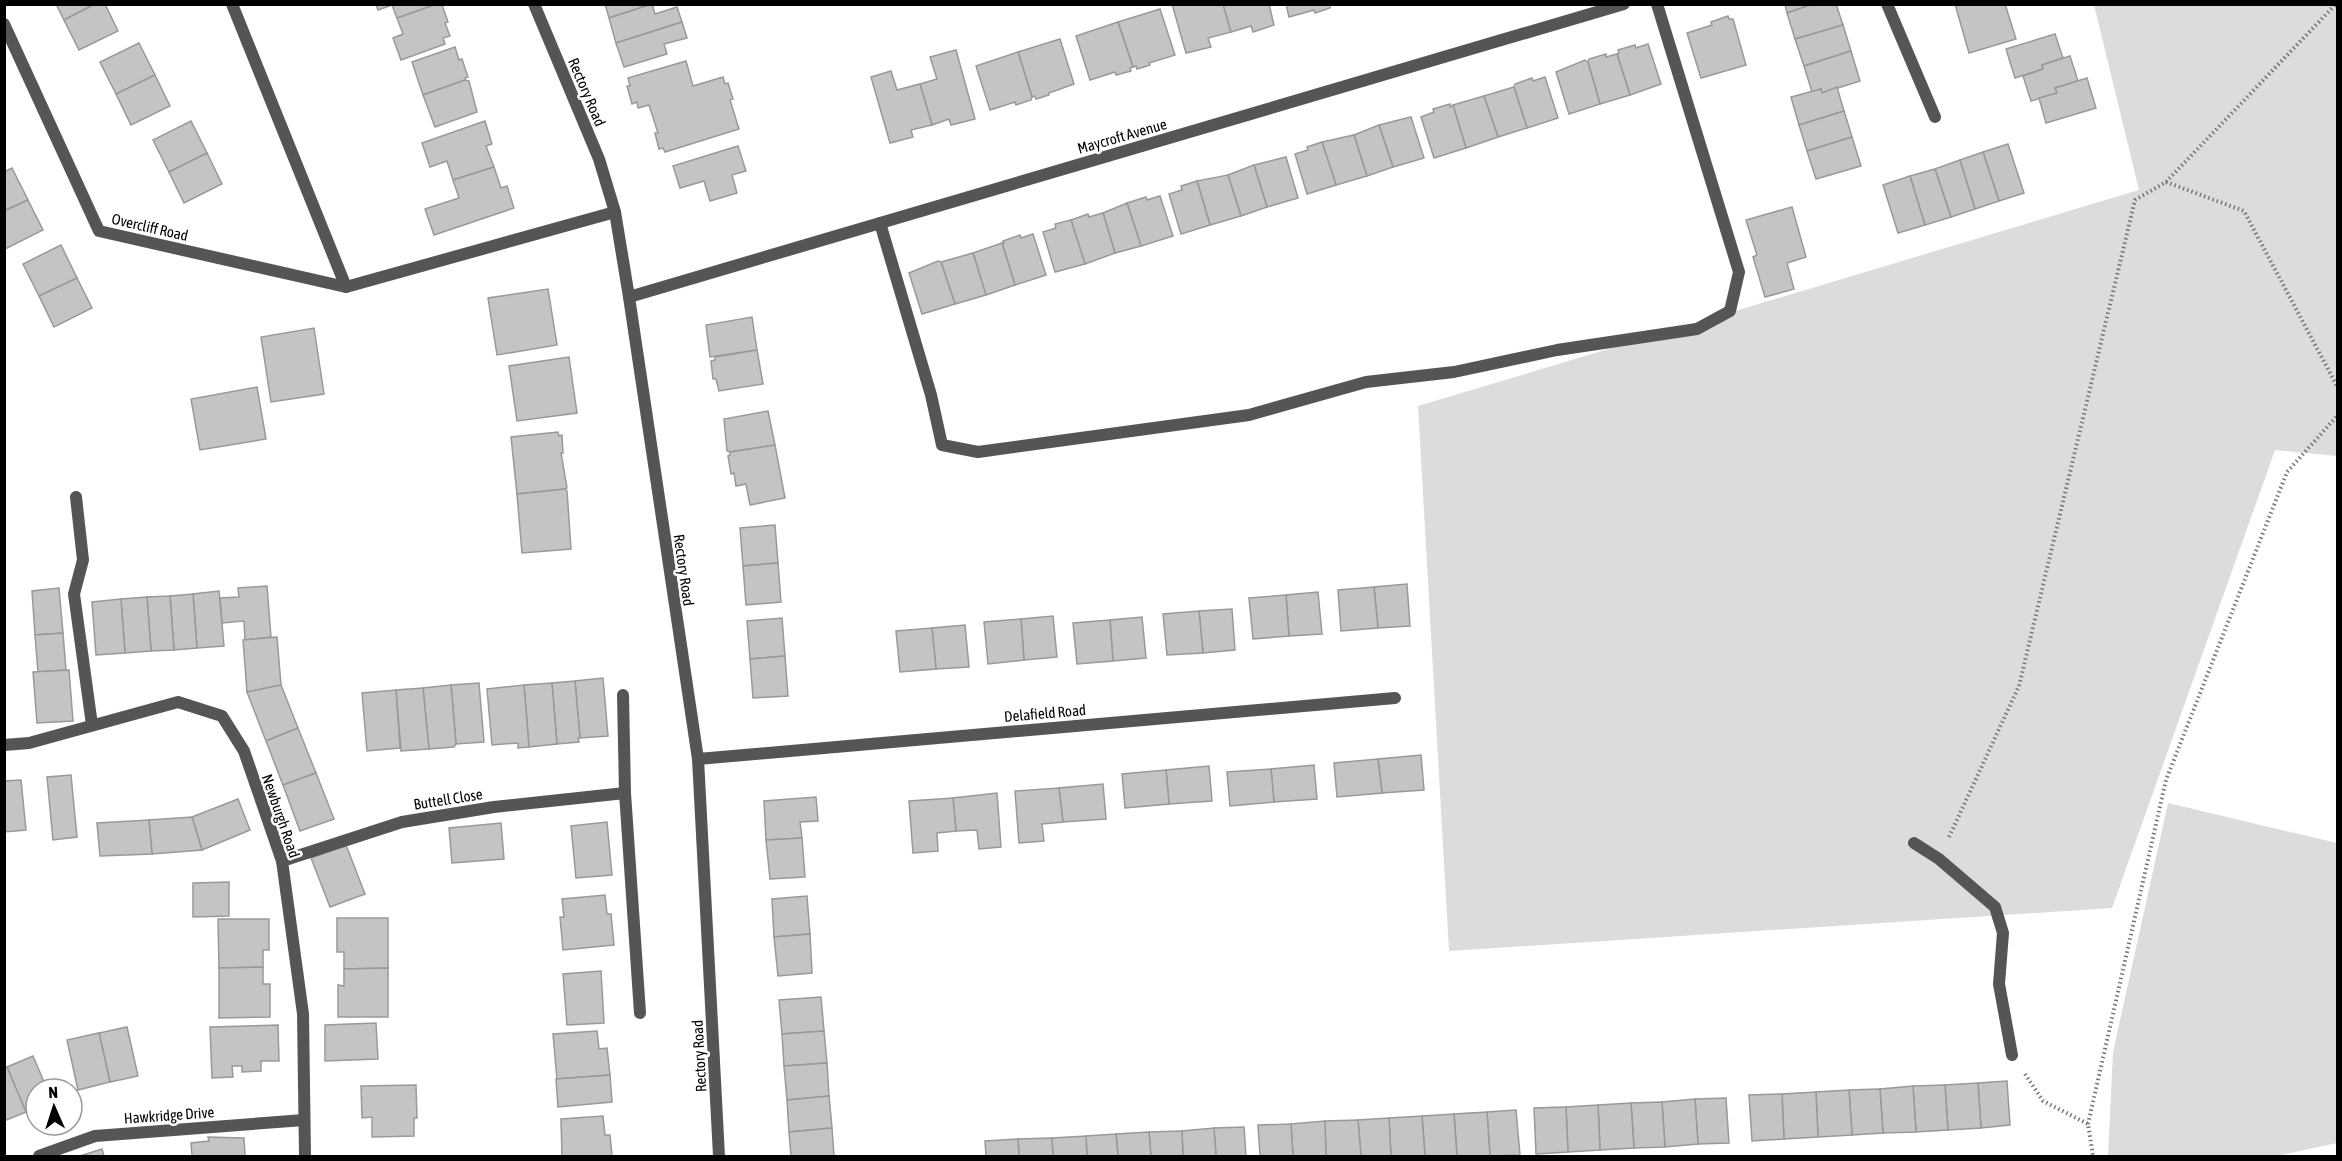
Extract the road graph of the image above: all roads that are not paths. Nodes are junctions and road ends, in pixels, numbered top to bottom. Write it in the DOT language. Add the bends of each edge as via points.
graph roads {
  1 [pos="232,4"];
  2 [pos="534,4"];
  3 [pos="1624,4"];
  4 [pos="1657,4"];
  5 [pos="1887,4"];
  6 [pos="4,24"];
  7 [pos="1935,117"];
  8 [pos="615,212"];
  9 [pos="880,223"];
  10 [pos="346,287"];
  11 [pos="629,297"];
  12 [pos="76,497"];
  13 [pos="623,695"];
  14 [pos="1395,698"];
  15 [pos="92,725"];
  16 [pos="4,745"];
  17 [pos="698,759"];
  18 [pos="625,793"];
  19 [pos="1914,843"];
  20 [pos="282,861"];
  21 [pos="640,1013"];
  22 [pos="2012,1055"];
  23 [pos="304,1120"];
  24 [pos="39,1156"];
  25 [pos="305,1156"];
  26 [pos="719,1156"];
  1 -- 10 [label="street"];
  2 -- 8 [label="street, Rectory Road" via="598,159"];
  3 -- 9 [label="street, Maycroft Avenue"];
  4 -- 9 [label="street" via="1739,272 1730,312 1697,329 1557,350 1454,372 1366,382 1249,415 978,452 942,445"];
  5 -- 7 [label="street"];
  6 -- 10 [label="street, Overcliff Road" via="99,231"];
  8 -- 10 [label="street, Overcliff Road"];
  8 -- 11 [label="street, Rectory Road"];
  9 -- 11 [label="street, Maycroft Avenue"];
  11 -- 17 [label="street, Rectory Road"];
  12 -- 15 [label="street" via="82,560 74,594"];
  13 -- 18 [label="street"];
  14 -- 17 [label="street, Delafield Road"];
  15 -- 16 [label="street, Newburgh Road" via="29,743"];
  15 -- 20 [label="street, Newburgh Road" via="178,702 222,716 243,751"];
  17 -- 26 [label="street, Rectory Road"];
  18 -- 20 [label="street, Buttell Close" via="494,807 402,822"];
  18 -- 21 [label="street"];
  19 -- 22 [label="street" via="1939,858 1995,907 2003,933 1999,984"];
  20 -- 23 [label="street, Newburgh Road" via="303,1014"];
  23 -- 24 [label="street, Hawkridge Drive" via="95,1136"];
  23 -- 25 [label="street, Newburgh Road"];
}
